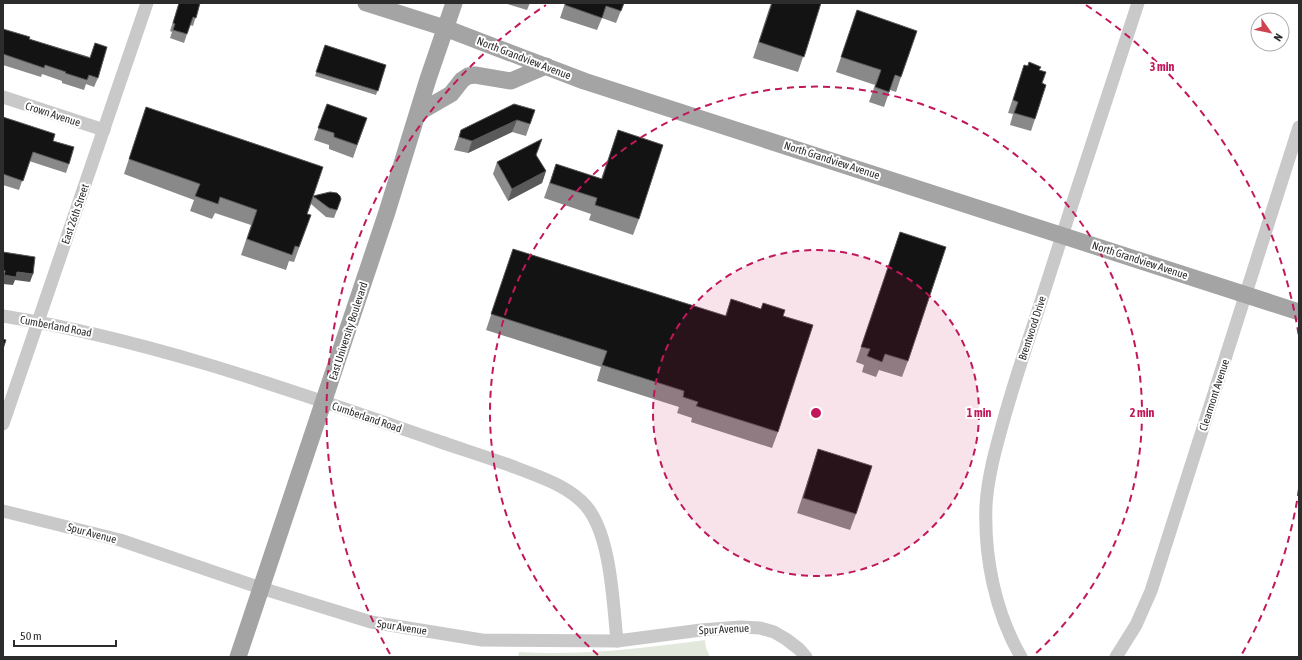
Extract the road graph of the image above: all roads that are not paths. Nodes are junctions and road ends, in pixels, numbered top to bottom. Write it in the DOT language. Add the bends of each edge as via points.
graph roads {
  1 [pos="147,3"];
  2 [pos="366,3"];
  3 [pos="454,3"];
  4 [pos="1138,3"];
  5 [pos="445,28"];
  6 [pos="546,66"];
  7 [pos="3,97"];
  8 [pos="418,113"];
  9 [pos="1299,128"];
  10 [pos="104,130"];
  11 [pos="1062,235"];
  12 [pos="1246,294"];
  13 [pos="1299,312"];
  14 [pos="3,316"];
  15 [pos="38,322"];
  16 [pos="324,402"];
  17 [pos="3,424"];
  18 [pos="3,511"];
  19 [pos="261,588"];
  20 [pos="617,641"];
  21 [pos="238,657"];
  22 [pos="806,657"];
  23 [pos="1021,657"];
  24 [pos="1116,657"];
  1 -- 10 [label="street, East 26th Street"];
  2 -- 5 [label="main road, North Grandview Avenue"];
  3 -- 5 [label="main road, East University Boulevard"];
  4 -- 11 [label="street, Brentwood Drive"];
  5 -- 6 [label="main road, North Grandview Avenue"];
  5 -- 8 [label="main road, East University Boulevard"];
  6 -- 8 [label="main road" via="511,81 475,74 468,76 451,94"];
  6 -- 11 [label="main road, North Grandview Avenue" via="600,86"];
  7 -- 10 [label="street, Crown Avenue"];
  8 -- 16 [label="main road, East University Boulevard"];
  9 -- 12 [label="street, Clearmont Avenue"];
  10 -- 15 [label="street, East 26th Street"];
  11 -- 12 [label="main road, North Grandview Avenue"];
  11 -- 23 [label="street, Brentwood Drive" via="995,449 986,505 990,569 997,600 1006,627"];
  12 -- 13 [label="main road, North Grandview Avenue"];
  12 -- 24 [label="street, Clearmont Avenue" via="1151,590 1136,625"];
  14 -- 15 [label="street, Cumberland Road"];
  15 -- 16 [label="street, Cumberland Road" via="92,333 170,354"];
  15 -- 17 [label="street, East 26th Street"];
  16 -- 19 [label="main road, East University Boulevard"];
  16 -- 20 [label="street, Cumberland Road" via="529,473 552,482 579,498 592,515 602,537"];
  18 -- 19 [label="street, Spur Avenue" via="120,540"];
  19 -- 20 [label="street, Spur Avenue" via="371,622 482,640"];
  19 -- 21 [label="main road, East University Boulevard"];
  20 -- 22 [label="street, Spur Avenue" via="701,630 754,628 774,632"];
}
